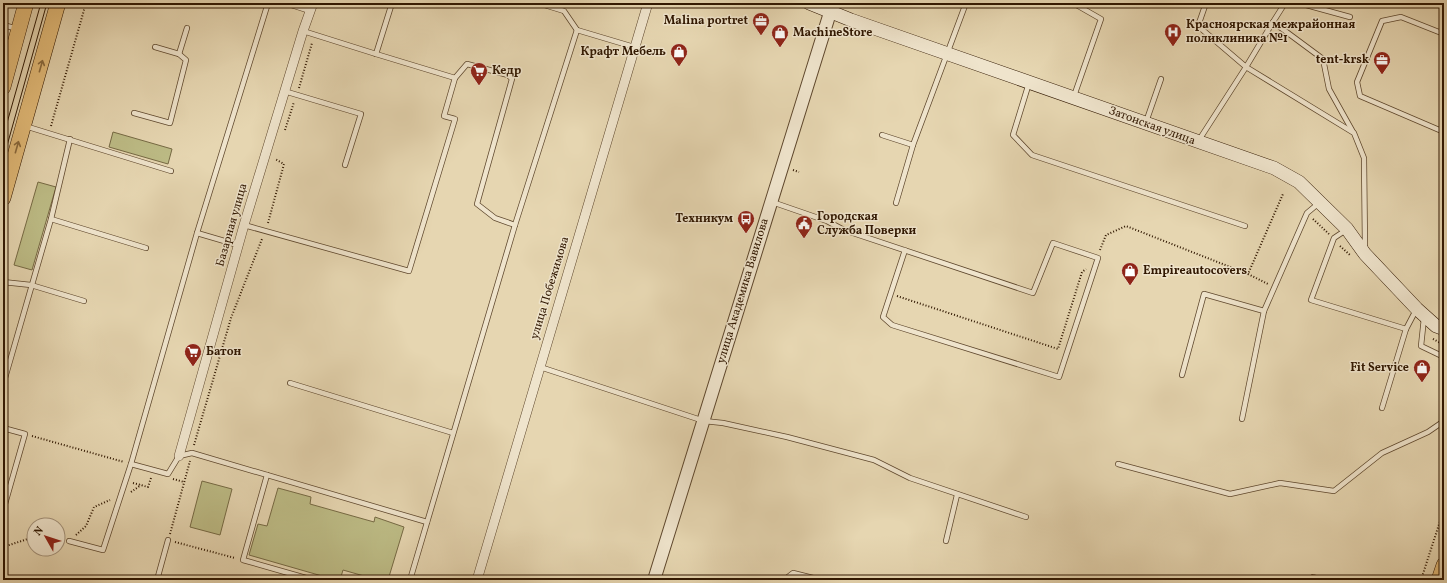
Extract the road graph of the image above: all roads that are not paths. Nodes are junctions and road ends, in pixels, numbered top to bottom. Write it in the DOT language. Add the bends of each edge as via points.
graph roads {
  1 [pos="26,3"];
  2 [pos="58,3"];
  3 [pos="268,3"];
  4 [pos="285,3"];
  5 [pos="392,3"];
  6 [pos="538,3"];
  7 [pos="648,3"];
  8 [pos="809,3"];
  9 [pos="966,3"];
  10 [pos="1073,3"];
  11 [pos="1206,3"];
  12 [pos="1285,3"];
  13 [pos="1300,3"];
  14 [pos="312,7"];
  15 [pos="831,7"];
  16 [pos="1350,17"];
  17 [pos="1273,22"];
  18 [pos="3,25"];
  19 [pos="187,28"];
  20 [pos="19,29"];
  21 [pos="577,30"];
  22 [pos="303,31"];
  23 [pos="1444,34"];
  24 [pos="155,47"];
  25 [pos="634,47"];
  26 [pos="179,54"];
  27 [pos="376,54"];
  28 [pos="948,54"];
  29 [pos="1246,66"];
  30 [pos="455,78"];
  31 [pos="1162,78"];
  32 [pos="1029,82"];
  33 [pos="3,87"];
  34 [pos="284,91"];
  35 [pos="1073,97"];
  36 [pos="134,113"];
  37 [pos="1145,124"];
  38 [pos="24,125"];
  39 [pos="1444,132"];
  40 [pos="1354,133"];
  41 [pos="882,135"];
  42 [pos="70,140"];
  43 [pos="1198,142"];
  44 [pos="912,145"];
  45 [pos="345,165"];
  46 [pos="171,171"];
  47 [pos="3,198"];
  48 [pos="770,201"];
  49 [pos="1320,202"];
  50 [pos="896,203"];
  51 [pos="51,219"];
  52 [pos="244,225"];
  53 [pos="516,225"];
  54 [pos="1245,226"];
  55 [pos="1347,229"];
  56 [pos="197,233"];
  57 [pos="238,245"];
  58 [pos="146,248"];
  59 [pos="905,250"];
  60 [pos="1365,254"];
  61 [pos="3,282"];
  62 [pos="32,285"];
  63 [pos="84,301"];
  64 [pos="1264,310"];
  65 [pos="1420,313"];
  66 [pos="1406,329"];
  67 [pos="1444,329"];
  68 [pos="1444,358"];
  69 [pos="539,367"];
  70 [pos="1182,375"];
  71 [pos="290,383"];
  72 [pos="3,385"];
  73 [pos="1382,408"];
  74 [pos="1242,419"];
  75 [pos="704,421"];
  76 [pos="1444,421"];
  77 [pos="3,428"];
  78 [pos="453,433"];
  79 [pos="179,456"];
  80 [pos="130,464"];
  81 [pos="1118,464"];
  82 [pos="267,475"];
  83 [pos="957,496"];
  84 [pos="3,511"];
  85 [pos="1026,517"];
  86 [pos="427,522"];
  87 [pos="168,540"];
  88 [pos="70,541"];
  89 [pos="946,541"];
  90 [pos="1444,564"];
  91 [pos="1313,577"];
  92 [pos="157,580"];
  93 [pos="313,580"];
  94 [pos="410,580"];
  95 [pos="476,580"];
  96 [pos="654,580"];
  97 [pos="784,580"];
  98 [pos="821,580"];
  99 [pos="1324,580"];
  100 [pos="1439,580"];
  1 -- 20 [label="highway"];
  38 -- 2 [label="highway, one-way"];
  3 -- 56 [label="lane"];
  4 -- 14 [label="lane"];
  5 -- 27 [label="lane"];
  6 -- 21 [label="lane" via="564,11"];
  7 -- 25 [label="street, улица Побежимова"];
  8 -- 15 [label="main road, Затонская улица"];
  9 -- 28 [label="lane"];
  10 -- 35 [label="lane" via="1101,19"];
  11 -- 29 [label="lane" via="1198,26"];
  12 -- 17 [label="lane"];
  13 -- 16 [label="lane"];
  14 -- 22 [label="street, Базарная улица"];
  15 -- 28 [label="main road, Затонская улица"];
  15 -- 48 [label="street, улица Академика Вавилова"];
  17 -- 29 [label="lane"];
  17 -- 40 [label="lane" via="1323,59 1329,89"];
  18 -- 20 [label="lane"];
  19 -- 26 [label="lane"];
  20 -- 33 [label="highway"];
  21 -- 25 [label="lane"];
  21 -- 53 [label="lane"];
  22 -- 27 [label="lane"];
  22 -- 34 [label="street, Базарная улица"];
  23 -- 39 [label="lane" via="1402,17 1382,21 1357,82 1360,96"];
  24 -- 26 [label="lane"];
  25 -- 69 [label="street, улица Побежимова"];
  26 -- 36 [label="lane" via="186,60 170,123"];
  27 -- 30 [label="lane"];
  28 -- 32 [label="main road, Затонская улица"];
  28 -- 44 [label="lane"];
  29 -- 40 [label="lane"];
  29 -- 43 [label="lane"];
  30 -- 52 [label="lane" via="444,116 455,119 409,271"];
  30 -- 53 [label="lane" via="467,64 508,75 512,79 477,204 494,218"];
  31 -- 37 [label="lane"];
  32 -- 35 [label="main road, Затонская улица"];
  32 -- 54 [label="lane" via="1013,135 1032,154"];
  34 -- 45 [label="lane" via="361,114"];
  34 -- 52 [label="street, Базарная улица"];
  35 -- 37 [label="main road, Затонская улица"];
  37 -- 43 [label="main road, Затонская улица"];
  38 -- 42 [label="lane"];
  47 -- 38 [label="highway, one-way"];
  40 -- 60 [label="lane" via="1364,158"];
  41 -- 44 [label="lane"];
  42 -- 46 [label="lane"];
  42 -- 51 [label="lane"];
  43 -- 49 [label="main road, Затонская улица" via="1274,168 1299,182"];
  44 -- 50 [label="lane"];
  48 -- 59 [label="lane" via="828,221 844,230"];
  48 -- 75 [label="street, улица Академика Вавилова"];
  49 -- 55 [label="main road, Затонская улица"];
  49 -- 64 [label="lane" via="1307,213"];
  51 -- 58 [label="lane"];
  51 -- 62 [label="lane"];
  52 -- 57 [label="street, Базарная улица"];
  53 -- 78 [label="lane"];
  55 -- 60 [label="main road, Затонская улица"];
  55 -- 66 [label="lane" via="1334,238 1310,300"];
  56 -- 57 [label="lane"];
  56 -- 80 [label="lane"];
  57 -- 79 [label="street, Базарная улица"];
  59 -- 59 [label="lane" via="883,317 892,326 1059,377 1098,258 1053,243 1033,293"];
  60 -- 65 [label="main road, Затонская улица"];
  61 -- 62 [label="lane"];
  62 -- 63 [label="lane"];
  62 -- 72 [label="lane"];
  64 -- 70 [label="lane" via="1204,294"];
  64 -- 74 [label="lane"];
  65 -- 66 [label="lane"];
  65 -- 67 [label="main road, Затонская улица"];
  65 -- 68 [label="lane" via="1421,346"];
  66 -- 73 [label="lane"];
  69 -- 75 [label="lane"];
  69 -- 95 [label="street, улица Побежимова"];
  71 -- 78 [label="lane"];
  75 -- 83 [label="lane" via="787,437 874,460 910,478"];
  75 -- 96 [label="street, улица Академика Вавилова"];
  76 -- 81 [label="lane" via="1428,432 1382,453 1334,491 1280,483 1230,494"];
  77 -- 84 [label="lane" via="25,434"];
  78 -- 86 [label="lane"];
  79 -- 80 [label="lane" via="168,474"];
  79 -- 82 [label="lane" via="192,453"];
  80 -- 88 [label="lane" via="104,550"];
  82 -- 86 [label="lane"];
  82 -- 93 [label="lane" via="243,560"];
  83 -- 85 [label="lane"];
  83 -- 89 [label="lane"];
  86 -- 94 [label="lane"];
  87 -- 92 [label="lane"];
  90 -- 100 [label="highway"];
  91 -- 99 [label="lane"];
  97 -- 98 [label="lane" via="793,573"];
}
